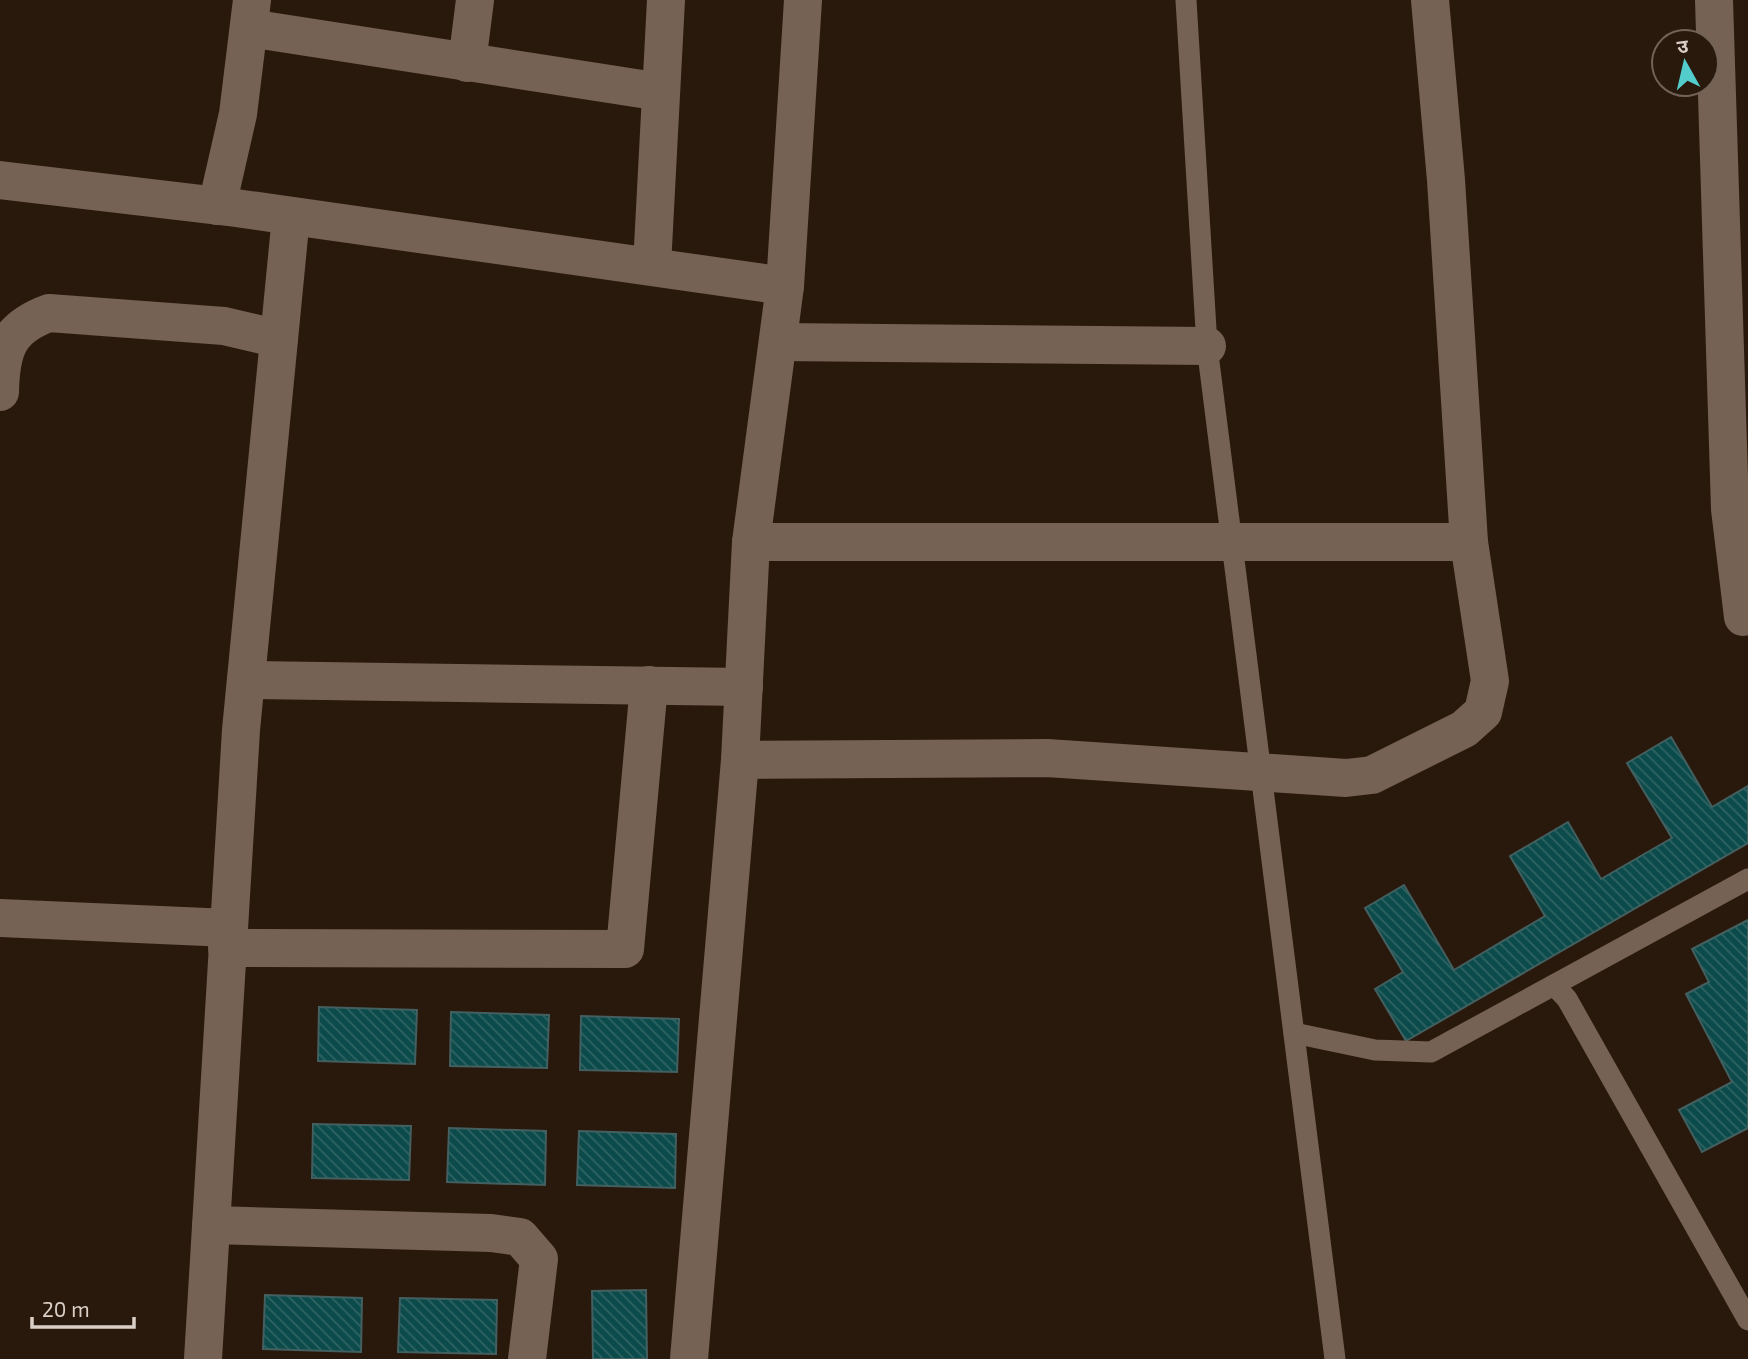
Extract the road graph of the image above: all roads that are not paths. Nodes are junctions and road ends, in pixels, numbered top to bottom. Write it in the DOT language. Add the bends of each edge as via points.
graph roads {
  1 [pos="475,0"];
  2 [pos="666,0"];
  3 [pos="803,0"];
  4 [pos="1186,0"];
  5 [pos="1430,0"];
  6 [pos="1714,0"];
  7 [pos="250,14"];
  8 [pos="467,63"];
  9 [pos="662,92"];
  10 [pos="0,180"];
  11 [pos="217,206"];
  12 [pos="291,216"];
  13 [pos="652,266"];
  14 [pos="785,286"];
  15 [pos="279,339"];
  16 [pos="778,342"];
  17 [pos="1207,346"];
  18 [pos="0,391"];
  19 [pos="751,542"];
  20 [pos="1469,542"];
  21 [pos="1232,543"];
  22 [pos="1743,617"];
  23 [pos="246,680"];
  24 [pos="649,685"];
  25 [pos="744,687"];
  26 [pos="740,760"];
  27 [pos="1261,772"];
  28 [pos="1748,879"];
  29 [pos="0,918"];
  30 [pos="228,938"];
  31 [pos="1554,985"];
  32 [pos="1294,1032"];
  33 [pos="211,1225"];
  34 [pos="1748,1320"];
  35 [pos="203,1359"];
  36 [pos="527,1359"];
  37 [pos="689,1359"];
  38 [pos="1335,1359"];
  1 -- 8 [label="street"];
  2 -- 9 [label="street"];
  3 -- 14 [label="street"];
  4 -- 17 [label="lane"];
  5 -- 20 [label="street"];
  6 -- 22 [label="street" via="1730,509"];
  7 -- 8 [label="street"];
  7 -- 11 [label="street" via="238,114"];
  8 -- 9 [label="street"];
  9 -- 13 [label="street"];
  10 -- 11 [label="street"];
  11 -- 12 [label="street"];
  12 -- 13 [label="street"];
  12 -- 15 [label="street"];
  13 -- 14 [label="street"];
  14 -- 16 [label="street"];
  15 -- 18 [label="street" via="224,326 49,313 27,321 10,339 1,365"];
  15 -- 23 [label="street"];
  16 -- 17 [label="street"];
  16 -- 19 [label="street"];
  17 -- 21 [label="lane"];
  19 -- 21 [label="street"];
  19 -- 25 [label="street"];
  20 -- 21 [label="street"];
  20 -- 27 [label="street" via="1490,681 1483,712 1464,729 1372,775 1346,778"];
  21 -- 27 [label="lane"];
  23 -- 24 [label="street"];
  23 -- 30 [label="street"];
  24 -- 25 [label="street"];
  24 -- 30 [label="street" via="625,949"];
  25 -- 26 [label="street"];
  26 -- 27 [label="street" via="1046,758"];
  26 -- 37 [label="street"];
  27 -- 32 [label="lane"];
  28 -- 31 [label="lane"];
  29 -- 30 [label="street"];
  30 -- 33 [label="street"];
  31 -- 32 [label="lane" via="1431,1052 1375,1050"];
  31 -- 34 [label="lane" via="1567,999"];
  32 -- 38 [label="lane"];
  33 -- 35 [label="street"];
  33 -- 36 [label="street" via="520,1237 539,1259"];
}
